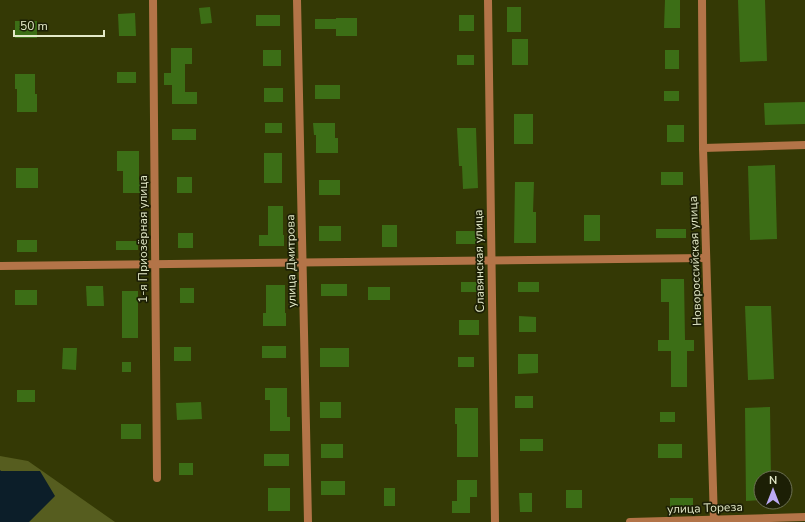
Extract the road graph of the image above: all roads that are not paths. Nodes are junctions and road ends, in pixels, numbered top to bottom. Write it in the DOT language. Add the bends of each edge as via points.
graph roads {
  1 [pos="153,0"];
  2 [pos="297,0"];
  3 [pos="488,0"];
  4 [pos="702,0"];
  5 [pos="805,145"];
  6 [pos="703,148"];
  7 [pos="706,258"];
  8 [pos="491,261"];
  9 [pos="303,263"];
  10 [pos="156,264"];
  11 [pos="0,266"];
  12 [pos="157,478"];
  13 [pos="805,517"];
  14 [pos="714,521"];
  15 [pos="308,522"];
  16 [pos="495,522"];
  17 [pos="630,522"];
  1 -- 10 [label="street, 1-я Приозёрная улица"];
  2 -- 9 [label="street, улица Дмитрова"];
  3 -- 8 [label="street, Славянская улица"];
  4 -- 6 [label="street, Новороссийская улица"];
  5 -- 6 [label="street"];
  6 -- 7 [label="street, Новороссийская улица"];
  7 -- 8 [label="street"];
  7 -- 14 [label="street, Новороссийская улица"];
  8 -- 9 [label="street"];
  8 -- 16 [label="street, Славянская улица"];
  9 -- 10 [label="street"];
  9 -- 15 [label="street, улица Дмитрова"];
  10 -- 11 [label="street"];
  10 -- 12 [label="street, 1-я Приозёрная улица"];
  13 -- 14 [label="street, улица Тореза"];
  14 -- 17 [label="street, улица Тореза"];
}
